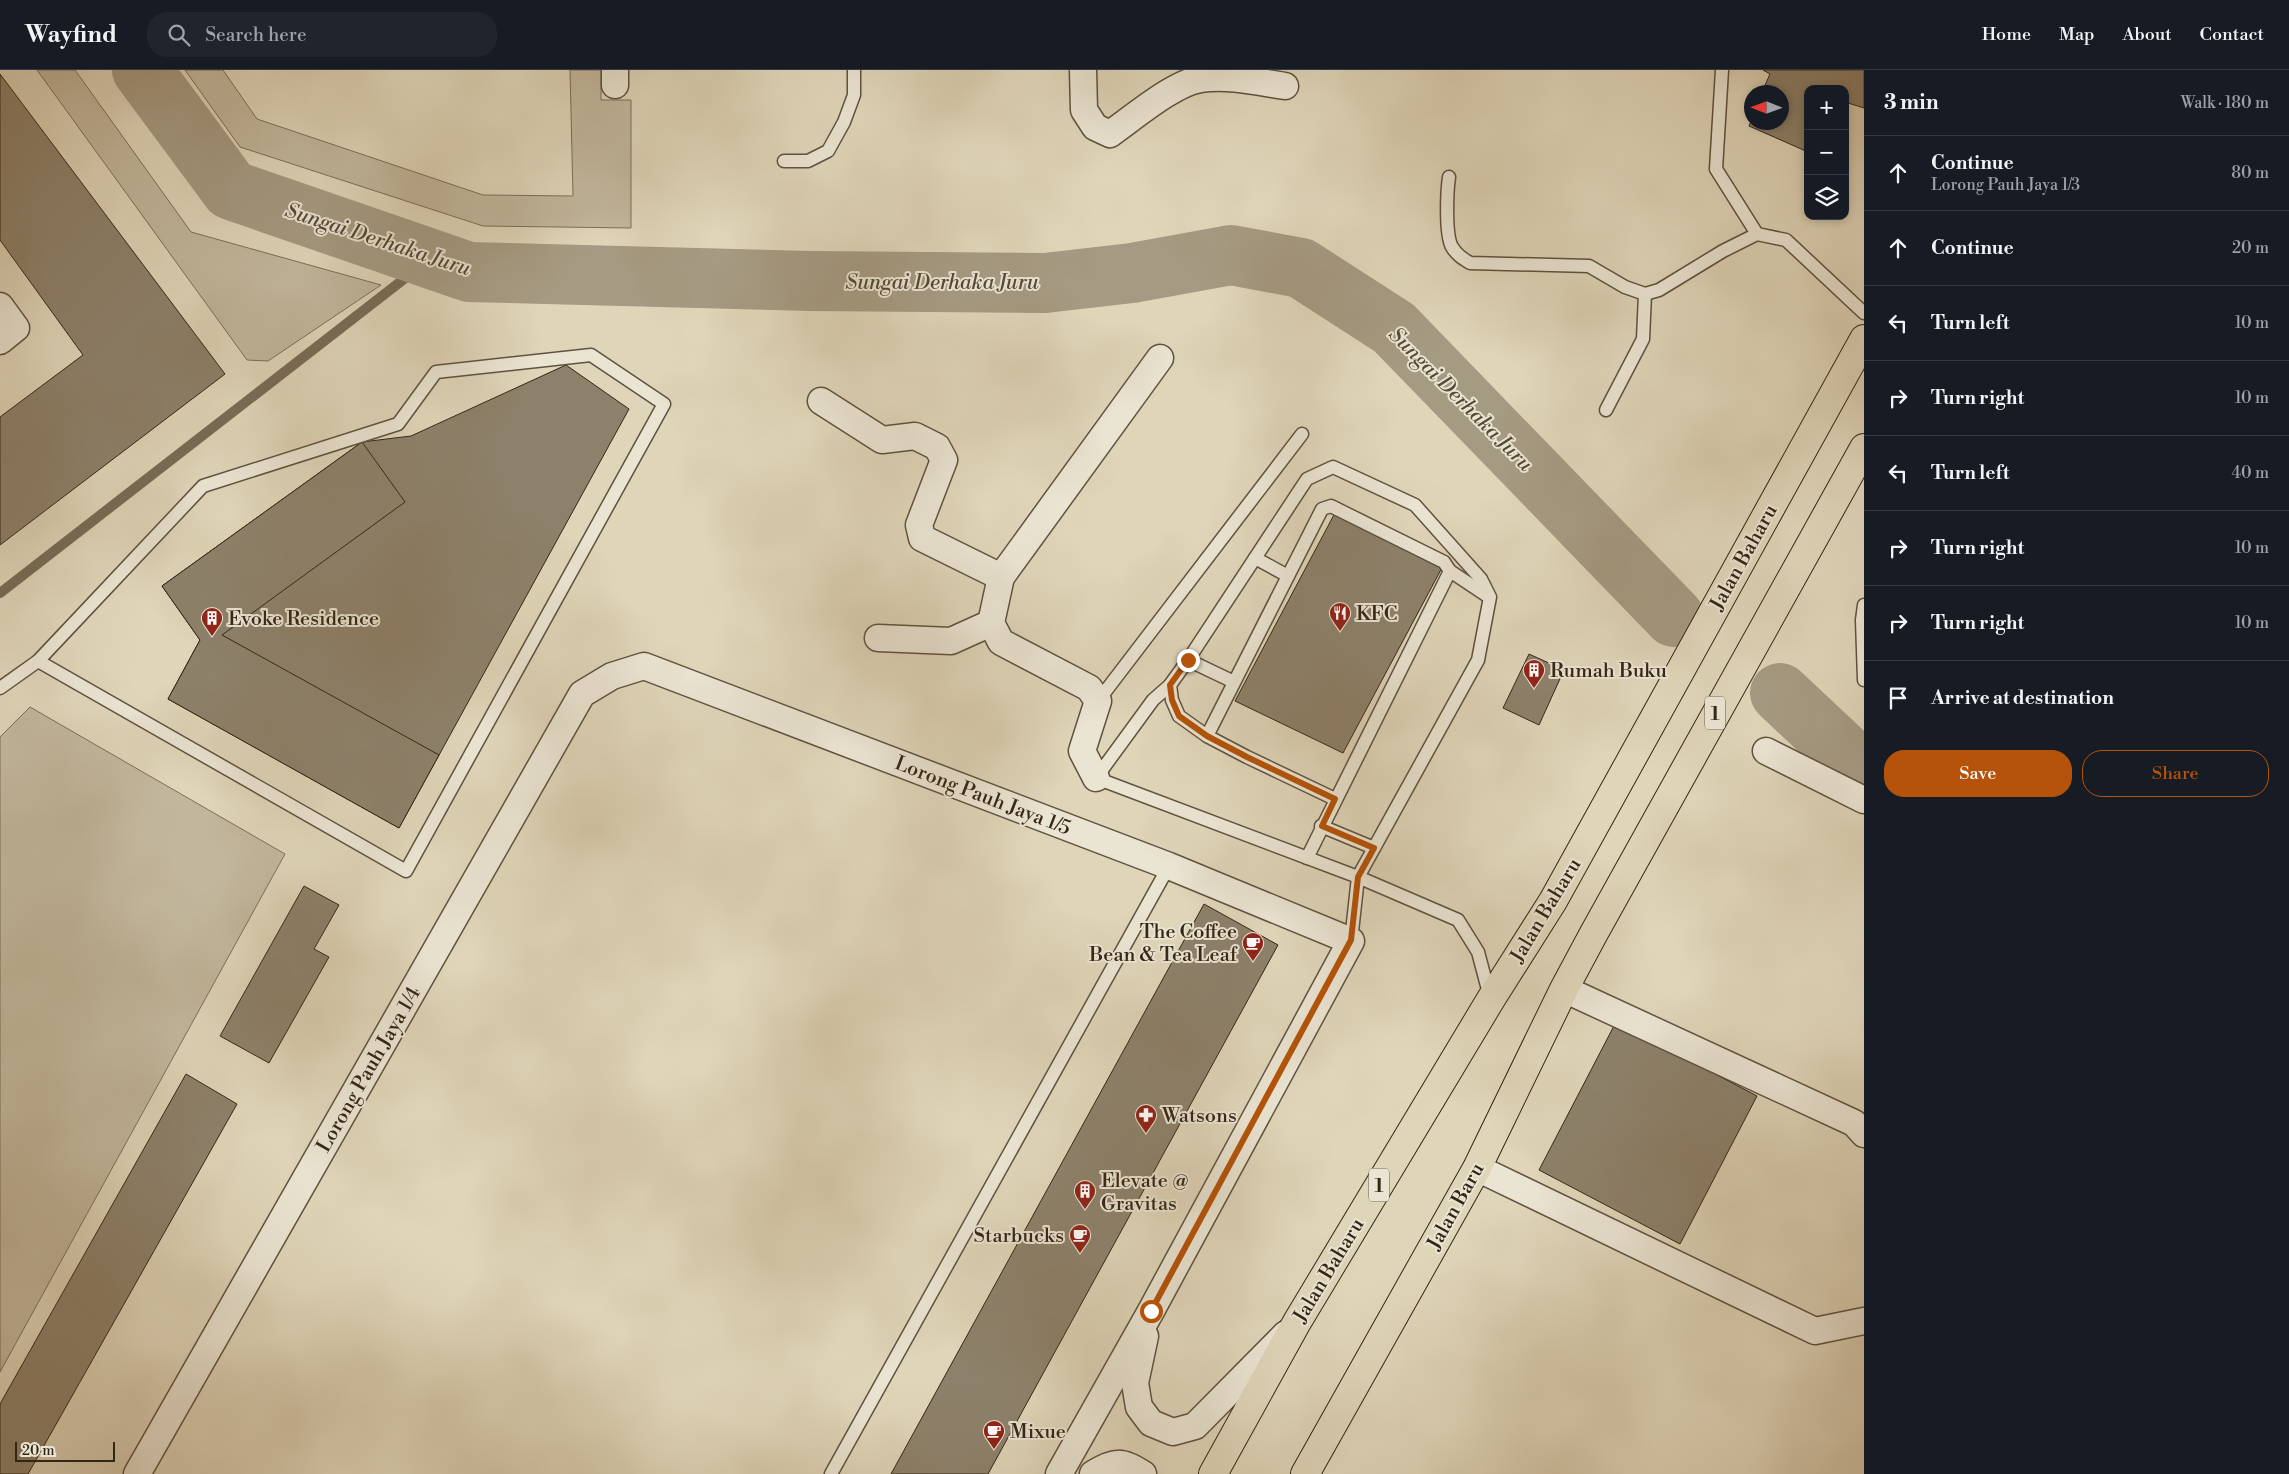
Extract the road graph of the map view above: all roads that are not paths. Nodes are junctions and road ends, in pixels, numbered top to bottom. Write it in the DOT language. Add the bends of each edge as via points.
graph roads {
  1 [pos="854,70"];
  2 [pos="1083,70"];
  3 [pos="1722,70"];
  4 [pos="1285,86"];
  5 [pos="784,161"];
  6 [pos="1449,177"];
  7 [pos="1757,234"];
  8 [pos="1645,294"];
  9 [pos="0,306"];
  10 [pos="1864,313"];
  11 [pos="1864,339"];
  12 [pos="0,341"];
  13 [pos="1160,358"];
  14 [pos="821,401"];
  15 [pos="1606,410"];
  16 [pos="1302,434"];
  17 [pos="1864,448"];
  18 [pos="1255,558"];
  19 [pos="1450,571"];
  20 [pos="1288,576"];
  21 [pos="1002,577"];
  22 [pos="1490,597"];
  23 [pos="1864,605"];
  24 [pos="991,623"];
  25 [pos="878,638"];
  26 [pos="1188,660"];
  27 [pos="38,661"];
  28 [pos="612,676"];
  29 [pos="1864,680"];
  30 [pos="1234,682"];
  31 [pos="1170,685"];
  32 [pos="0,688"];
  33 [pos="1098,701"];
  34 [pos="1207,736"];
  35 [pos="1766,751"];
  36 [pos="1096,778"];
  37 [pos="1335,799"];
  38 [pos="1864,800"];
  39 [pos="1322,826"];
  40 [pos="1374,848"];
  41 [pos="1306,858"];
  42 [pos="1168,866"];
  43 [pos="1358,877"];
  44 [pos="1351,940"];
  45 [pos="1564,989"];
  46 [pos="1491,999"];
  47 [pos="1864,1134"];
  48 [pos="1476,1168"];
  49 [pos="1151,1311"];
  50 [pos="1864,1321"];
  51 [pos="1297,1322"];
  52 [pos="137,1474"];
  53 [pos="831,1474"];
  54 [pos="1059,1474"];
  55 [pos="1093,1474"];
  56 [pos="1143,1474"];
  57 [pos="1213,1474"];
  58 [pos="1305,1474"];
  1 -- 5 [label="lane" via="854,95 828,151 808,161"];
  2 -- 4 [label="street" via="1084,110 1095,127 1110,134 1179,86 1200,79 1226,78"];
  3 -- 7 [label="lane" via="1716,169"];
  6 -- 8 [label="lane" via="1446,195 1451,245 1458,256 1470,262 1589,266 1625,287"];
  7 -- 8 [label="lane" via="1659,290"];
  7 -- 10 [label="lane" via="1786,240"];
  8 -- 15 [label="lane" via="1643,339"];
  9 -- 12 [label="street" via="16,328"];
  11 -- 46 [label="highway, Jalan Baharu / 1" via="1553,901"];
  13 -- 21 [label="street"];
  14 -- 21 [label="street" via="882,440 915,436 937,447 944,460 919,525 922,538"];
  16 -- 33 [label="lane"];
  17 -- 45 [label="highway, Jalan Baru / 1"];
  18 -- 20 [label="lane"];
  18 -- 22 [label="lane" via="1307,479 1333,467 1415,505 1481,580"];
  18 -- 26 [label="lane"];
  19 -- 20 [label="lane" via="1444,562 1331,506 1322,509"];
  19 -- 22 [label="lane"];
  19 -- 37 [label="lane"];
  20 -- 30 [label="lane"];
  21 -- 24 [label="street"];
  22 -- 40 [label="lane" via="1478,660"];
  23 -- 29 [label="lane"];
  24 -- 25 [label="street" via="951,641"];
  24 -- 33 [label="street" via="1001,642 1089,688"];
  26 -- 30 [label="lane"];
  26 -- 31 [label="lane"];
  27 -- 27 [label="lane" via="203,486 398,424 436,372 591,355 664,404 406,871"];
  27 -- 32 [label="lane"];
  28 -- 42 [label="street, Lorong Pauh Jaya 1/5" via="644,666"];
  28 -- 52 [label="street, Lorong Pauh Jaya 1/4" via="582,694"];
  30 -- 34 [label="lane"];
  31 -- 34 [label="lane" via="1179,716"];
  31 -- 36 [label="lane" via="1153,700"];
  33 -- 36 [label="street" via="1082,751"];
  34 -- 37 [label="lane"];
  35 -- 38 [label="street"];
  36 -- 41 [label="lane"];
  37 -- 39 [label="lane"];
  39 -- 40 [label="lane"];
  39 -- 41 [label="lane"];
  40 -- 43 [label="lane"];
  41 -- 43 [label="lane"];
  42 -- 44 [label="street, Lorong Pauh Jaya 1/5"];
  42 -- 53 [label="lane"];
  43 -- 44 [label="lane"];
  43 -- 46 [label="lane" via="1458,920 1478,952"];
  44 -- 49 [label="street"];
  45 -- 47 [label="street" via="1854,1124"];
  45 -- 48 [label="highway, Jalan Baru / 1"];
  46 -- 51 [label="highway, Jalan Baharu / 1"];
  48 -- 50 [label="street" via="1815,1331"];
  48 -- 58 [label="highway, Jalan Baru / 1"];
  49 -- 51 [label="street" via="1135,1383 1139,1407 1150,1423 1173,1432 1195,1426"];
  49 -- 54 [label="street"];
  51 -- 57 [label="highway, Jalan Baharu / 1"];
  55 -- 56 [label="street" via="1109,1464 1128,1464"];
}
